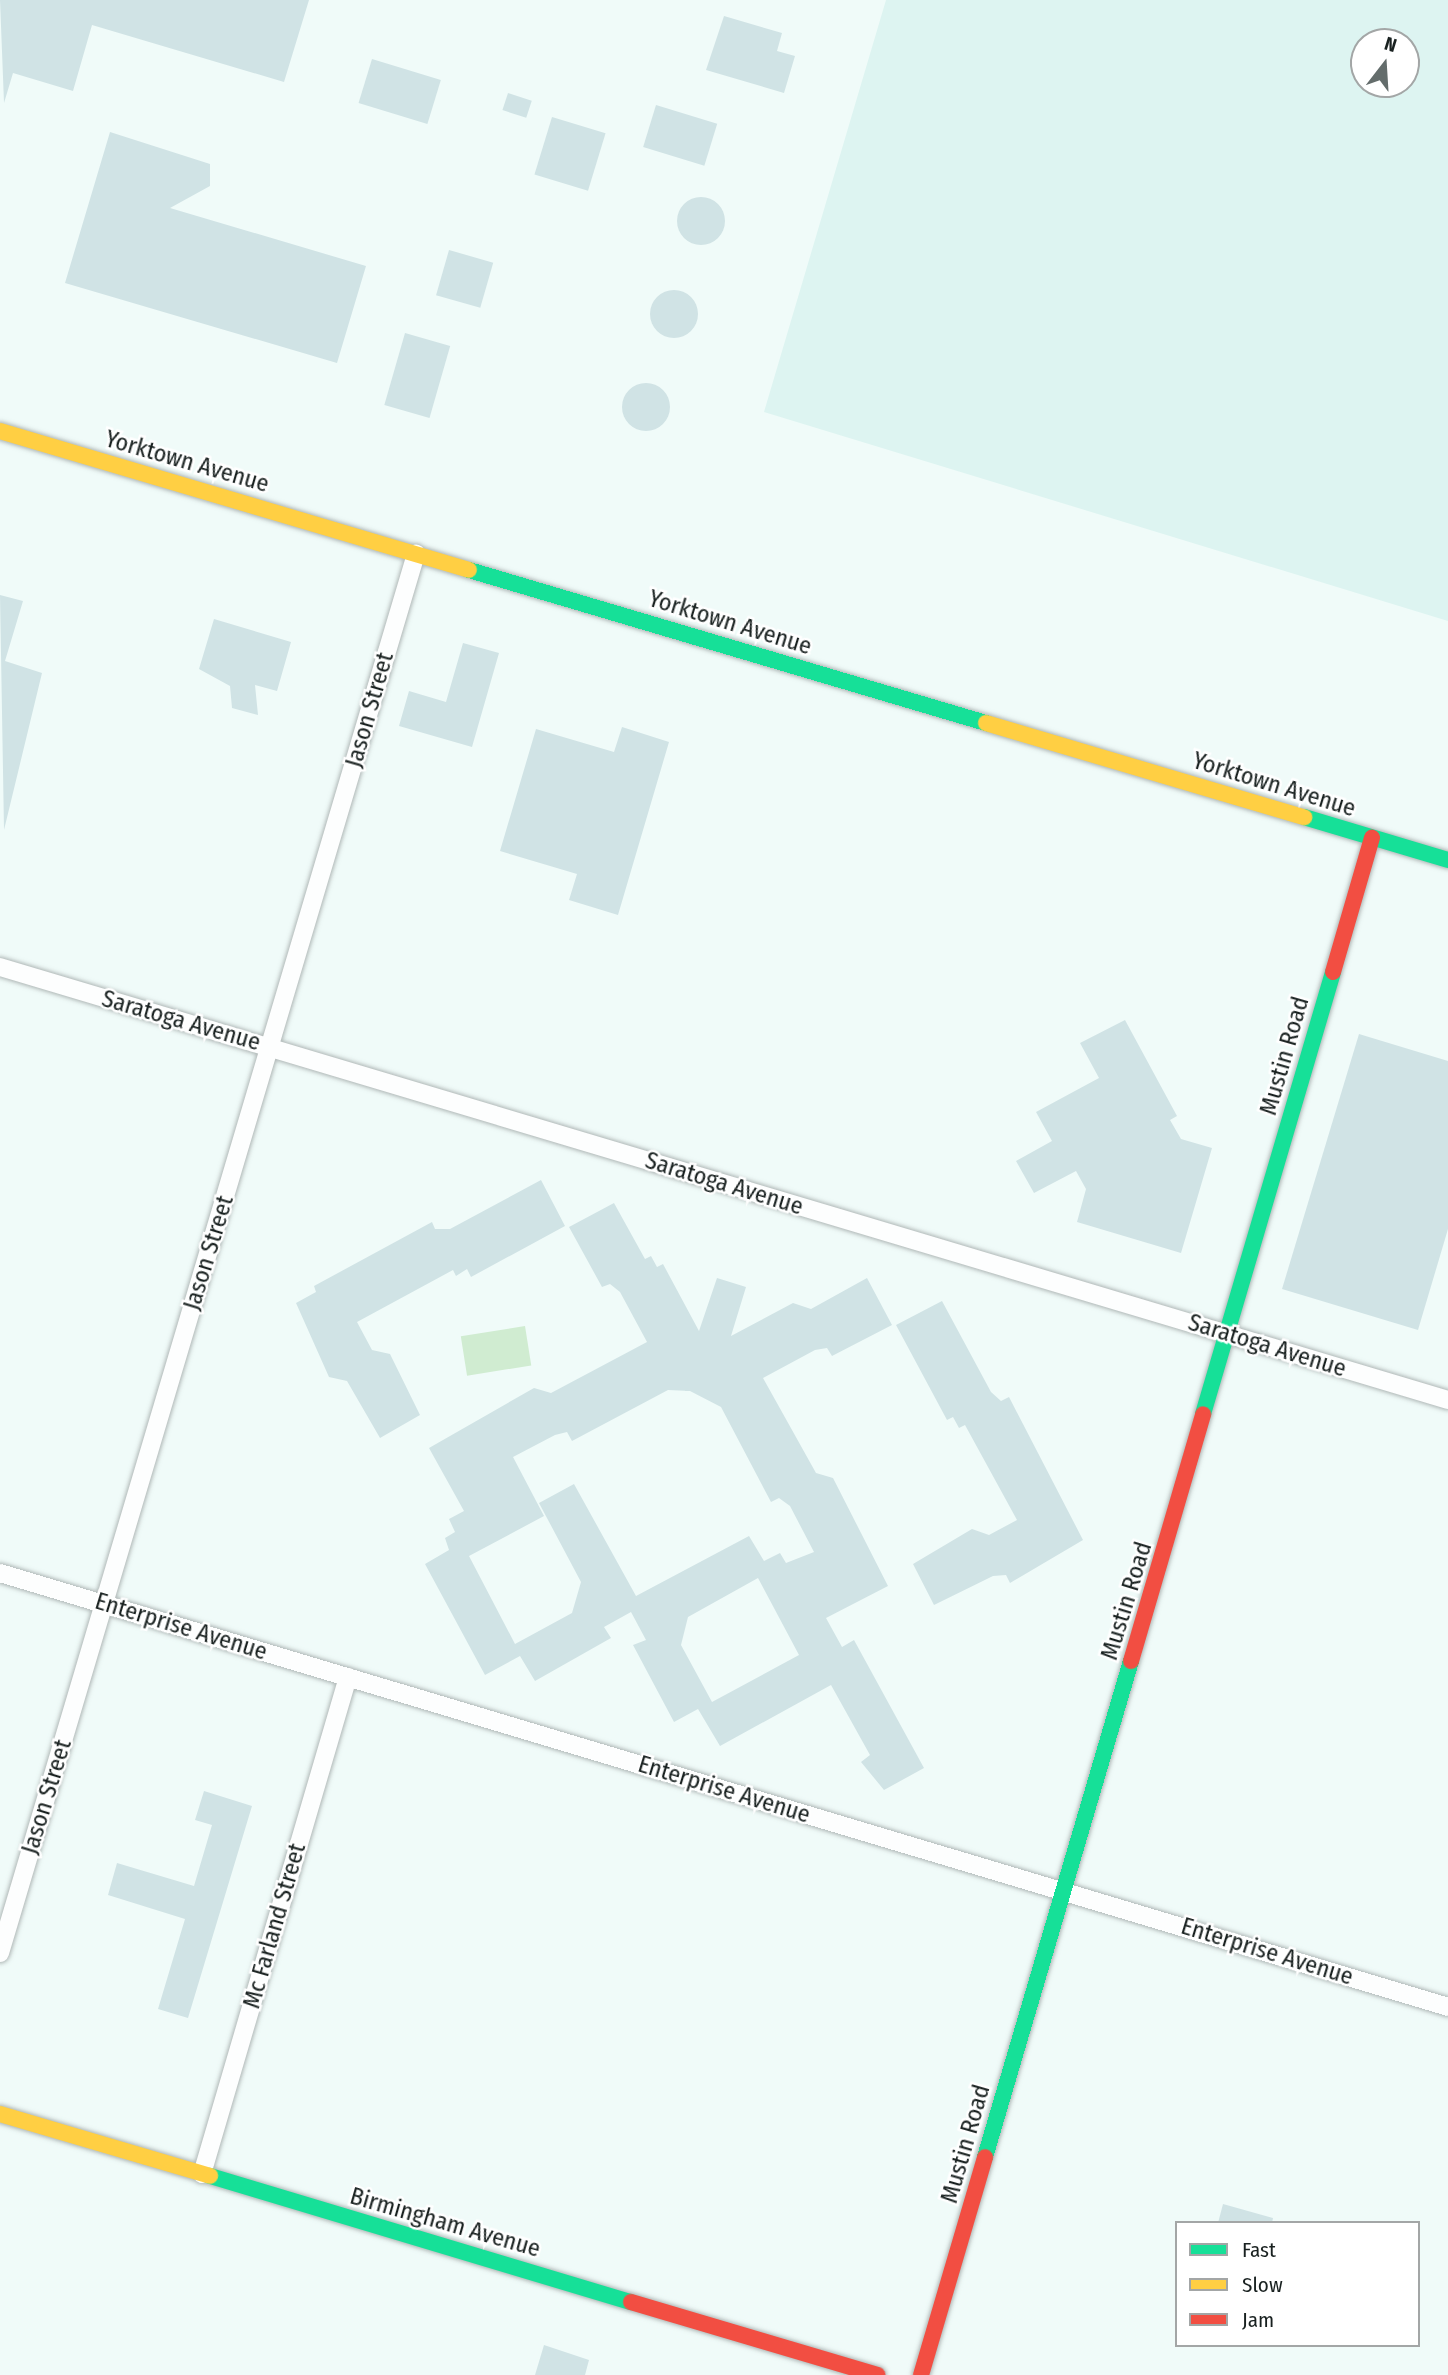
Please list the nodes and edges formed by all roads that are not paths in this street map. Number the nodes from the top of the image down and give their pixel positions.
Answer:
1 (0, 430) edge
2 (416, 554) junction
3 (1372, 838) junction
4 (1448, 860) edge
5 (0, 967) edge
6 (270, 1047) junction
7 (1229, 1334) junction
8 (1448, 1400) edge
9 (0, 1573) edge
10 (104, 1604) junction
11 (348, 1677) junction
12 (1065, 1892) junction
13 (0, 1953) edge
14 (1448, 2007) edge
15 (0, 2114) edge
16 (202, 2174) junction
17 (877, 2375) edge
18 (921, 2375) edge

1 - 2 main road, Yorktown Avenue
2 - 3 main road, Yorktown Avenue
2 - 6 street, Jason Street
3 - 4 main road, Yorktown Avenue
3 - 7 main road, Mustin Road
5 - 6 street, Saratoga Avenue
6 - 7 street, Saratoga Avenue
6 - 10 street, Jason Street
7 - 8 street, Saratoga Avenue
7 - 12 main road, Mustin Road
9 - 10 street, Enterprise Avenue
10 - 11 street, Enterprise Avenue
10 - 13 street, Jason Street
11 - 12 street, Enterprise Avenue
11 - 16 street, Mc Farland Street
12 - 14 street, Enterprise Avenue
12 - 18 main road, Mustin Road
15 - 16 main road, Birmingham Avenue
16 - 17 main road, Birmingham Avenue

